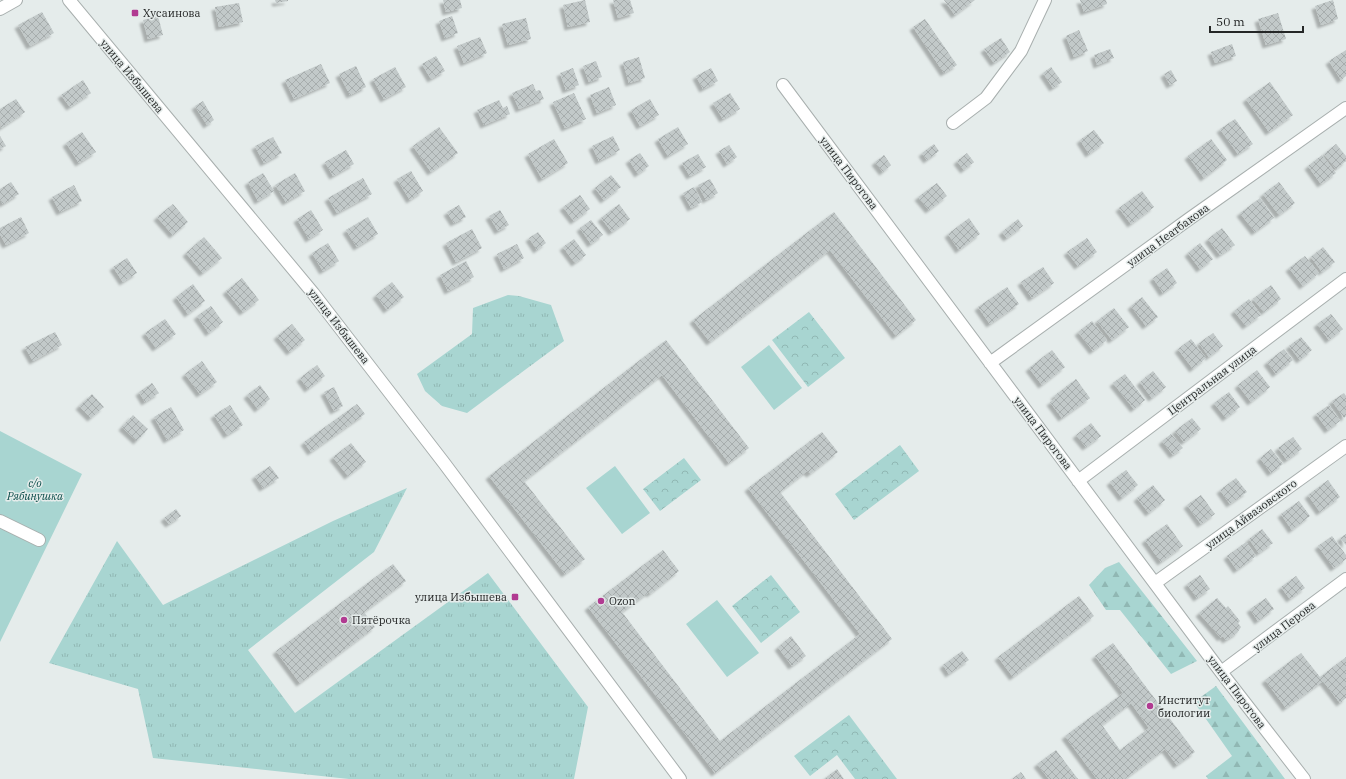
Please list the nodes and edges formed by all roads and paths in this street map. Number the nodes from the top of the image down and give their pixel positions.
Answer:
1 (16, 0) edge
2 (1044, 0) edge
3 (74, 1) edge
4 (0, 9) edge
5 (784, 85) dead end
6 (1346, 108) edge
7 (953, 123) dead end
8 (1346, 279) edge
9 (990, 363) junction
10 (1346, 446) edge
11 (1078, 481) junction
12 (0, 521) edge
13 (39, 540) dead end
14 (1346, 579) edge
15 (1156, 583) junction
16 (1221, 672) junction
17 (680, 779) edge
18 (1304, 779) edge

1 - 4 street
2 - 7 street
3 - 17 street, улица Избышева
5 - 9 street, улица Пирогова
6 - 9 street, улица Неатбакова
8 - 11 street, Центральная улица
9 - 11 street, улица Пирогова
10 - 15 street, улица Айвазовского
11 - 15 street, улица Пирогова
12 - 13 street
14 - 16 street, улица Перова
15 - 16 street, улица Пирогова
16 - 18 street, улица Пирогова

